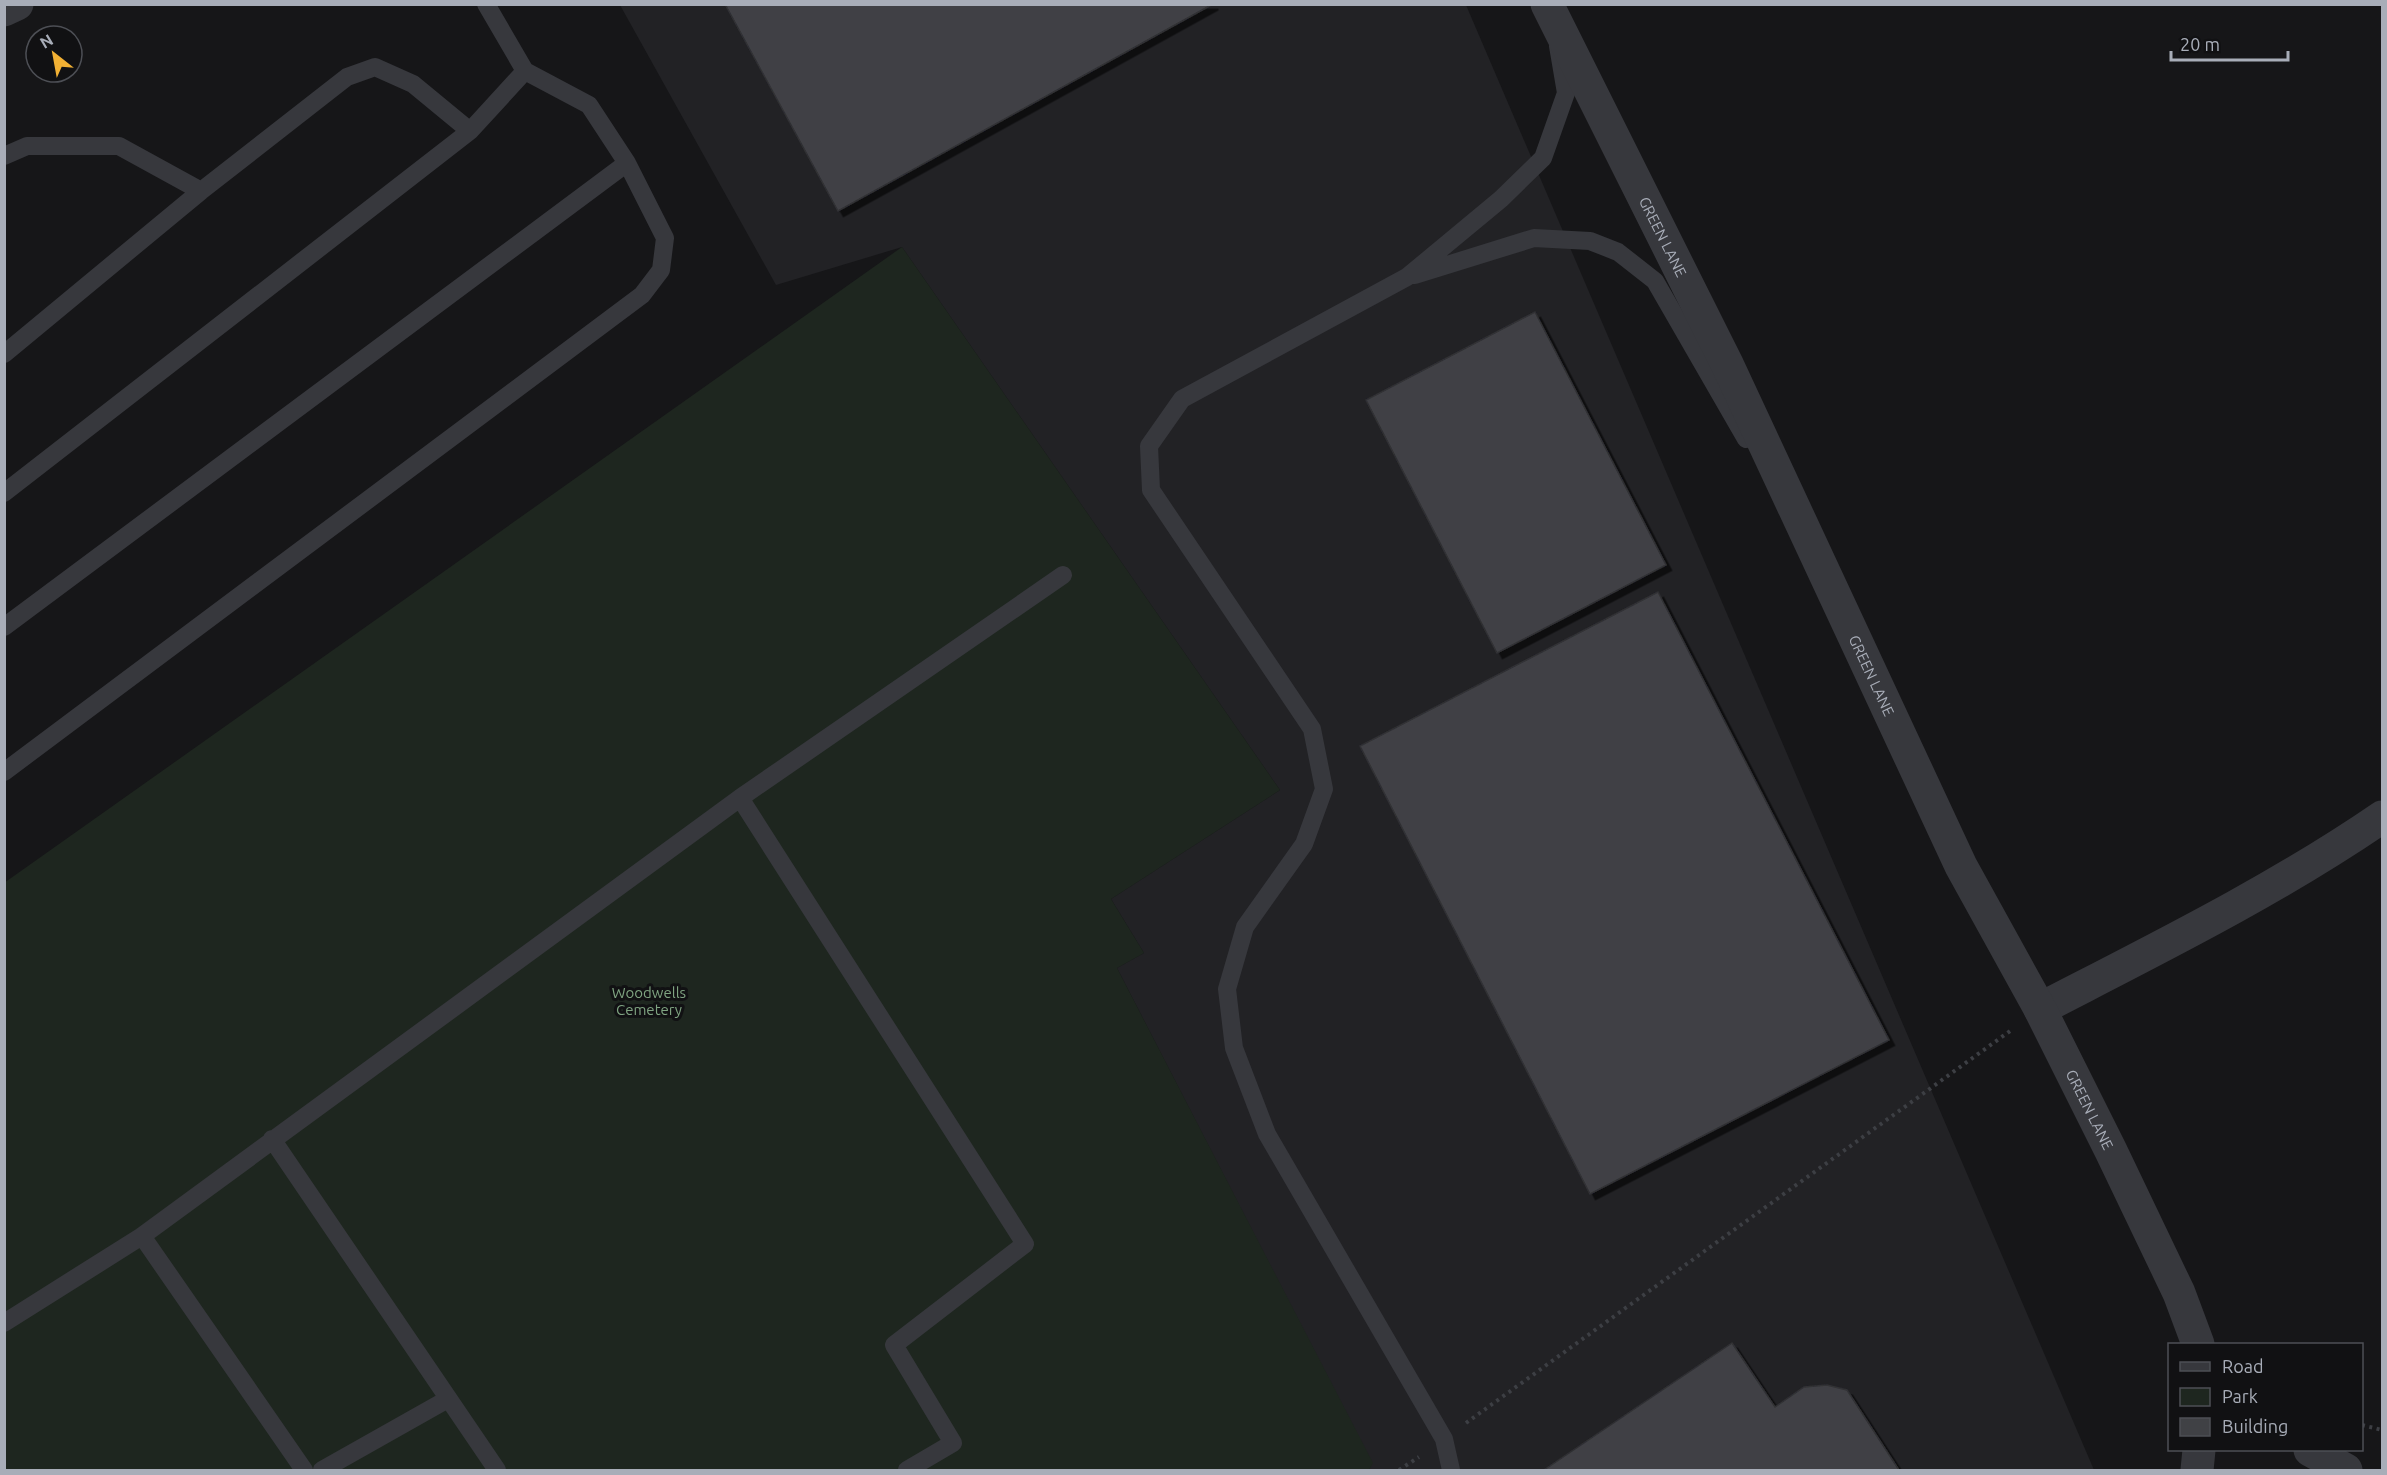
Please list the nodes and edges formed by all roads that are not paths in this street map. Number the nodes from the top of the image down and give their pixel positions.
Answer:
1 (16, 4) edge
2 (486, 4) edge
3 (4, 10) edge
4 (1550, 11) edge
5 (525, 71) junction
6 (470, 132) junction
7 (4, 156) edge
8 (627, 163) junction
9 (201, 191) junction
10 (1407, 277) junction
11 (4, 354) edge
12 (4, 493) edge
13 (1063, 576) dead end
14 (1832, 589) junction
15 (4, 627) edge
16 (4, 772) edge
17 (740, 798) junction
18 (2382, 818) edge
19 (2040, 1009) junction
20 (272, 1139) junction
21 (142, 1236) junction
22 (4, 1323) edge
23 (2198, 1343) edge
24 (448, 1399) junction
25 (2199, 1451) edge
26 (2313, 1451) edge
27 (304, 1470) edge
28 (322, 1470) edge
29 (497, 1470) edge
30 (908, 1470) edge
31 (1451, 1470) edge
32 (2197, 1470) edge
33 (2346, 1470) edge

1 - 3 street
2 - 5 lane
4 - 10 lane
4 - 14 street, GREEN LANE
5 - 6 lane
5 - 8 lane
6 - 9 lane
6 - 12 lane
7 - 9 lane
8 - 15 lane
8 - 16 lane
9 - 11 lane
10 - 14 lane
10 - 31 lane
13 - 17 lane
14 - 19 street, GREEN LANE
17 - 20 lane
17 - 30 lane
18 - 19 street
19 - 23 street, GREEN LANE
20 - 21 lane
20 - 24 lane
21 - 22 lane
21 - 27 lane
24 - 28 lane
24 - 29 lane
25 - 32 street
26 - 33 street

